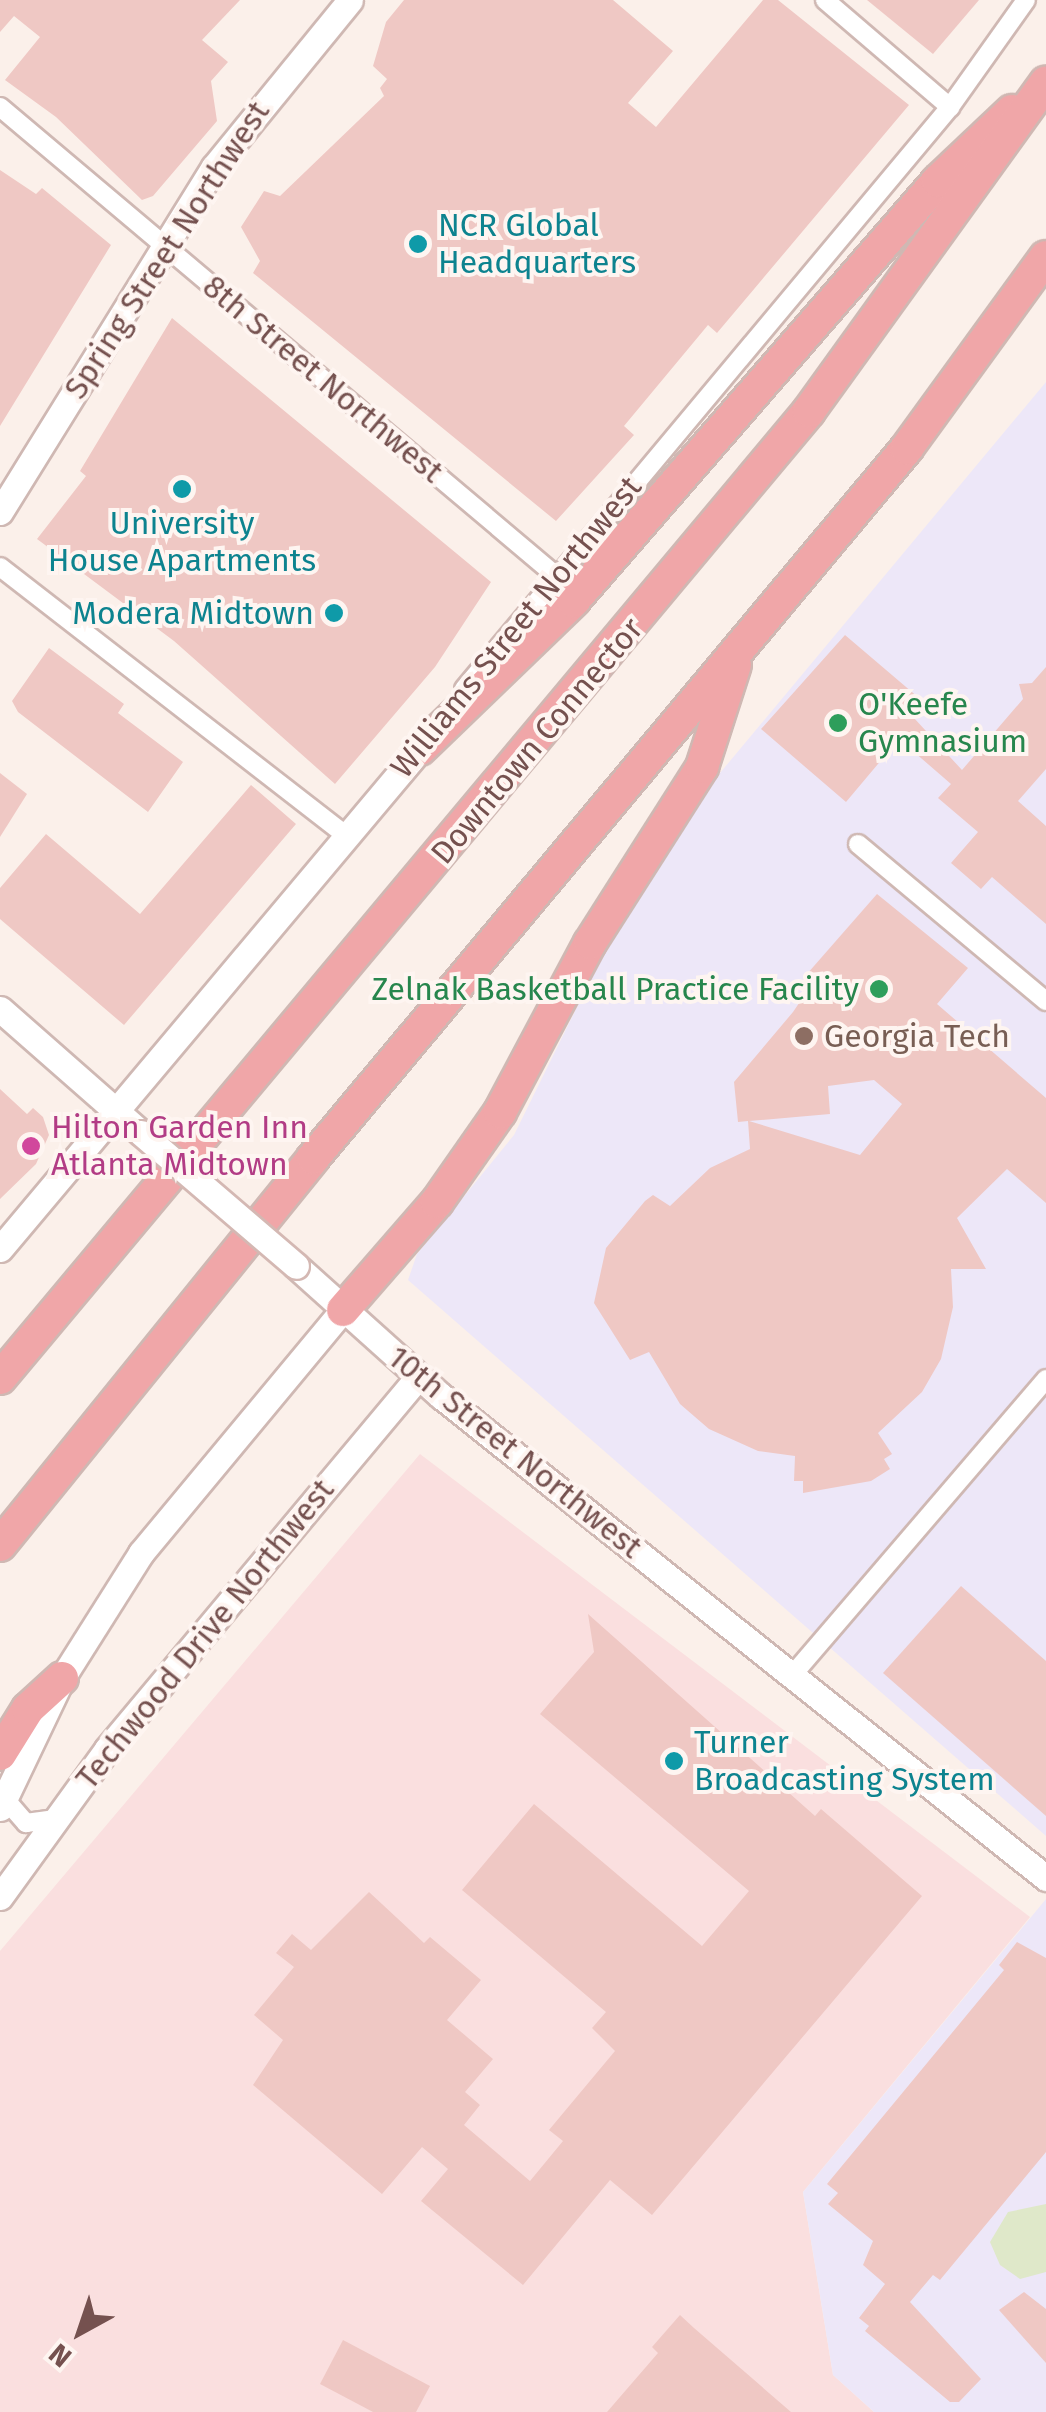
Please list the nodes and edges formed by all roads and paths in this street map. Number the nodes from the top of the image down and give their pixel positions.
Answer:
1 (350, 0) edge
2 (825, 0) edge
3 (1026, 0) edge
4 (1046, 82) edge
5 (0, 106) edge
6 (950, 107) junction
7 (163, 246) junction
8 (1046, 257) edge
9 (0, 512) edge
10 (0, 567) edge
11 (554, 574) junction
12 (740, 648) junction
13 (420, 748) junction
14 (347, 836) junction
15 (858, 844) dead end
16 (1046, 1001) edge
17 (0, 1009) edge
18 (116, 1111) junction
19 (0, 1249) edge
20 (343, 1310) junction
21 (418, 1377) junction
22 (0, 1378) edge
23 (1046, 1379) edge
24 (0, 1546) edge
25 (795, 1672) junction
26 (62, 1678) junction
27 (0, 1754) edge
28 (3, 1804) edge
29 (56, 1819) junction
30 (1046, 1878) edge
31 (0, 1897) edge

1 - 7 main road, Spring Street Northwest
2 - 6 street
3 - 6 street, Williams Street Northwest
4 - 13 highway
4 - 22 highway, Downtown Connector
5 - 7 street, 8th Street Northwest
6 - 11 street, Williams Street Northwest
7 - 9 main road, Spring Street Northwest
7 - 11 street, 8th Street Northwest
8 - 12 highway
10 - 14 street
11 - 13 street, Williams Street Northwest
12 - 20 highway
12 - 24 highway
13 - 14 main road, Williams Street Northwest
14 - 18 main road, Williams Street Northwest
15 - 16 street
17 - 18 main road, 10th Street Northwest
18 - 19 main road, Williams Street Northwest
18 - 20 main road, 10th Street Northwest, bridge
20 - 21 main road, 10th Street Northwest
20 - 26 main road, Techwood Drive Northwest
21 - 25 main road, 10th Street Northwest
21 - 29 main road, Techwood Drive Northwest
23 - 25 street
25 - 30 main road, 10th Street Northwest
26 - 27 highway
26 - 28 main road, Techwood Drive Northwest
28 - 29 street
29 - 31 main road, Techwood Drive Northwest

